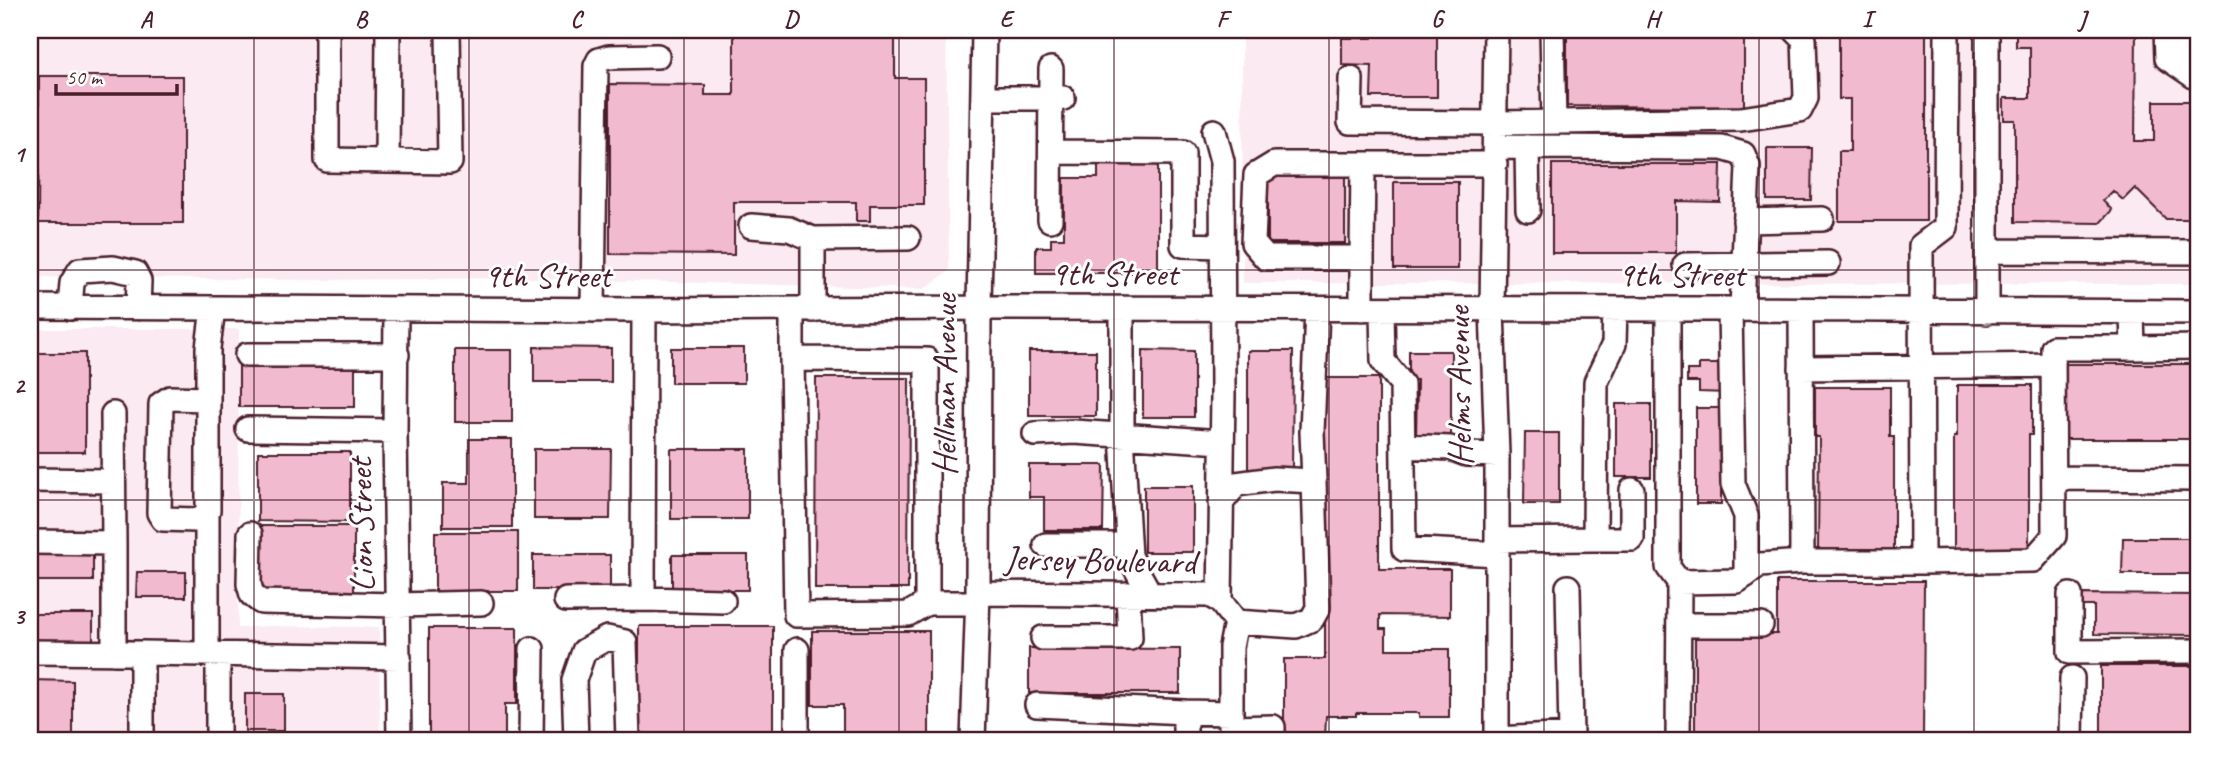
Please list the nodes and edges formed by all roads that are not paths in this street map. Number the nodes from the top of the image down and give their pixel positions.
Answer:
1 (327, 30) edge
2 (388, 30) edge
3 (449, 30) edge
4 (984, 30) edge
5 (1496, 30) edge
6 (1552, 30) edge
7 (1794, 30) edge
8 (1948, 30) edge
9 (1987, 30) edge
10 (2166, 30) edge
11 (2188, 30) edge
12 (657, 56) dead end
13 (1051, 69) dead end
14 (2193, 76) edge
15 (1351, 79) dead end
16 (1057, 97) junction
17 (984, 98) junction
18 (1554, 122) junction
19 (1496, 123) junction
20 (1214, 131) dead end
21 (1527, 147) junction
22 (1051, 152) junction
23 (1496, 155) junction
24 (387, 161) junction
25 (1363, 164) junction
26 (1528, 210) dead end
27 (1822, 219) dead end
28 (1050, 220) dead end
29 (1745, 221) junction
30 (751, 226) dead end
31 (908, 238) dead end
32 (813, 239) junction
33 (1222, 246) junction
34 (1987, 251) junction
35 (2198, 252) edge
36 (1362, 258) junction
37 (1828, 263) dead end
38 (1743, 264) junction
39 (1685, 265) dead end
40 (30, 307) edge
41 (70, 307) junction
42 (138, 307) junction
43 (213, 308) junction
44 (979, 308) junction
45 (1122, 308) junction
46 (396, 309) junction
47 (1221, 309) junction
48 (1317, 309) junction
49 (1372, 309) junction
50 (1492, 309) junction
51 (1615, 309) junction
52 (1668, 309) junction
53 (1736, 309) junction
54 (593, 310) junction
55 (644, 310) junction
56 (803, 310) junction
57 (1801, 310) junction
58 (1920, 312) junction
59 (1987, 312) junction
60 (2132, 312) junction
61 (2198, 313) edge
62 (2198, 347) edge
63 (2133, 348) junction
64 (247, 355) dead end
65 (397, 355) junction
66 (792, 359) junction
67 (2053, 365) junction
68 (1920, 366) junction
69 (1801, 368) junction
70 (208, 398) junction
71 (113, 414) dead end
72 (248, 429) dead end
73 (395, 430) junction
74 (1035, 434) dead end
75 (1122, 435) junction
76 (1222, 442) junction
77 (1403, 446) junction
78 (1497, 455) junction
79 (2054, 478) junction
80 (2198, 479) edge
81 (30, 480) edge
82 (113, 481) junction
83 (1314, 481) junction
84 (1632, 490) dead end
85 (1221, 503) junction
86 (207, 515) junction
87 (250, 534) dead end
88 (1595, 539) junction
89 (30, 542) edge
90 (114, 543) junction
91 (1046, 545) dead end
92 (1128, 545) junction
93 (1497, 547) junction
94 (1802, 562) junction
95 (1922, 562) junction
96 (1745, 575) junction
97 (1679, 582) junction
98 (1568, 587) dead end
99 (1139, 594) junction
100 (2070, 595) dead end
101 (978, 598) junction
102 (643, 599) junction
103 (566, 600) dead end
104 (723, 601) dead end
105 (1220, 601) junction
106 (481, 603) dead end
107 (927, 603) junction
108 (397, 605) junction
109 (1236, 622) junction
110 (1680, 625) junction
111 (1761, 625) dead end
112 (1043, 638) dead end
113 (532, 649) dead end
114 (797, 650) dead end
115 (2198, 651) edge
116 (30, 652) edge
117 (114, 653) junction
118 (142, 653) junction
119 (213, 654) junction
120 (400, 657) junction
121 (2072, 678) dead end
122 (1037, 705) dead end
123 (1185, 712) junction
124 (1231, 727) edge
125 (1497, 739) edge
126 (142, 740) edge
127 (218, 740) edge
128 (400, 740) edge
129 (531, 740) edge
130 (576, 740) edge
131 (628, 740) edge
132 (797, 740) edge
133 (973, 740) edge
134 (1185, 740) edge
135 (1273, 740) edge
136 (1678, 740) edge
137 (2071, 740) edge

1 - 24 street
2 - 24 street
3 - 24 street
4 - 17 street, Hellman Avenue
5 - 19 street, Helms Avenue
6 - 18 street
7 - 18 street
8 - 58 street
9 - 34 street
10 - 14 street
11 - 14 street
12 - 54 street
13 - 16 street
15 - 19 street
16 - 17 street
16 - 22 street
17 - 44 street, Hellman Avenue
18 - 19 street
19 - 23 street, Helms Avenue
20 - 33 street
21 - 23 street
21 - 26 street
21 - 29 street
22 - 28 street
22 - 33 street
23 - 25 street
23 - 50 street, Helms Avenue
25 - 36 street
25 - 36 street
27 - 29 street
29 - 38 street
30 - 32 street
31 - 32 street
32 - 56 street
33 - 47 street
34 - 35 street
34 - 59 street
36 - 49 street
37 - 38 street
38 - 39 street
38 - 53 street
40 - 41 street, 9th Street
41 - 42 street, 9th Street
41 - 42 street
42 - 43 street, 9th Street
43 - 46 street, 9th Street
43 - 70 street
44 - 45 street, 9th Street
44 - 56 street, 9th Street
44 - 101 street, Hellman Avenue
45 - 47 street, 9th Street
45 - 75 street
46 - 54 street, 9th Street
46 - 65 street, Lion Street
47 - 48 street, 9th Street
47 - 76 street
48 - 49 street, 9th Street
48 - 83 street
49 - 50 street, 9th Street
49 - 77 street
50 - 51 street, 9th Street
50 - 78 street, Helms Avenue
51 - 52 street, 9th Street
51 - 88 street
52 - 53 street, 9th Street
52 - 97 street
53 - 57 street, 9th Street
53 - 96 street
54 - 55 street, 9th Street
55 - 56 street, 9th Street
55 - 102 street
56 - 66 street
57 - 58 street, 9th Street
57 - 69 street
58 - 59 street, 9th Street
58 - 68 street
59 - 60 street, 9th Street
60 - 61 street, 9th Street
60 - 63 street
62 - 63 street
63 - 67 street
64 - 65 street
65 - 73 street, Lion Street
66 - 107 street
66 - 107 street, Jersey Boulevard
67 - 68 street
67 - 79 street
68 - 69 street
68 - 95 street
69 - 94 street
70 - 86 street
70 - 86 street
71 - 82 street
72 - 73 street
73 - 108 street, Lion Street
74 - 75 street
75 - 76 street
75 - 92 street
76 - 85 street
77 - 78 street
77 - 93 street
78 - 93 street, Helms Avenue
79 - 80 street
79 - 95 street
81 - 82 street
82 - 90 street
83 - 85 street
83 - 109 street
84 - 88 street
85 - 105 street
86 - 119 street
87 - 108 street
88 - 93 street
89 - 90 street
90 - 117 street
91 - 92 street
92 - 99 street
93 - 125 street, Helms Avenue
94 - 95 street
94 - 96 street
96 - 97 street
97 - 110 street
98 - 125 street
99 - 101 street, Jersey Boulevard
99 - 105 street, Jersey Boulevard
99 - 112 street
100 - 115 street
101 - 107 street, Jersey Boulevard
101 - 133 street, Hellman Avenue
102 - 103 street
102 - 104 street
105 - 109 street
106 - 108 street
108 - 120 street, Lion Street
109 - 124 street
110 - 111 street
110 - 136 street
113 - 129 street
114 - 132 street
116 - 117 street
117 - 118 street
118 - 119 street
118 - 126 street
119 - 120 street
119 - 127 street
120 - 128 street, Lion Street
121 - 137 street
122 - 123 street
123 - 124 street
123 - 134 street
124 - 135 street
130 - 131 street

